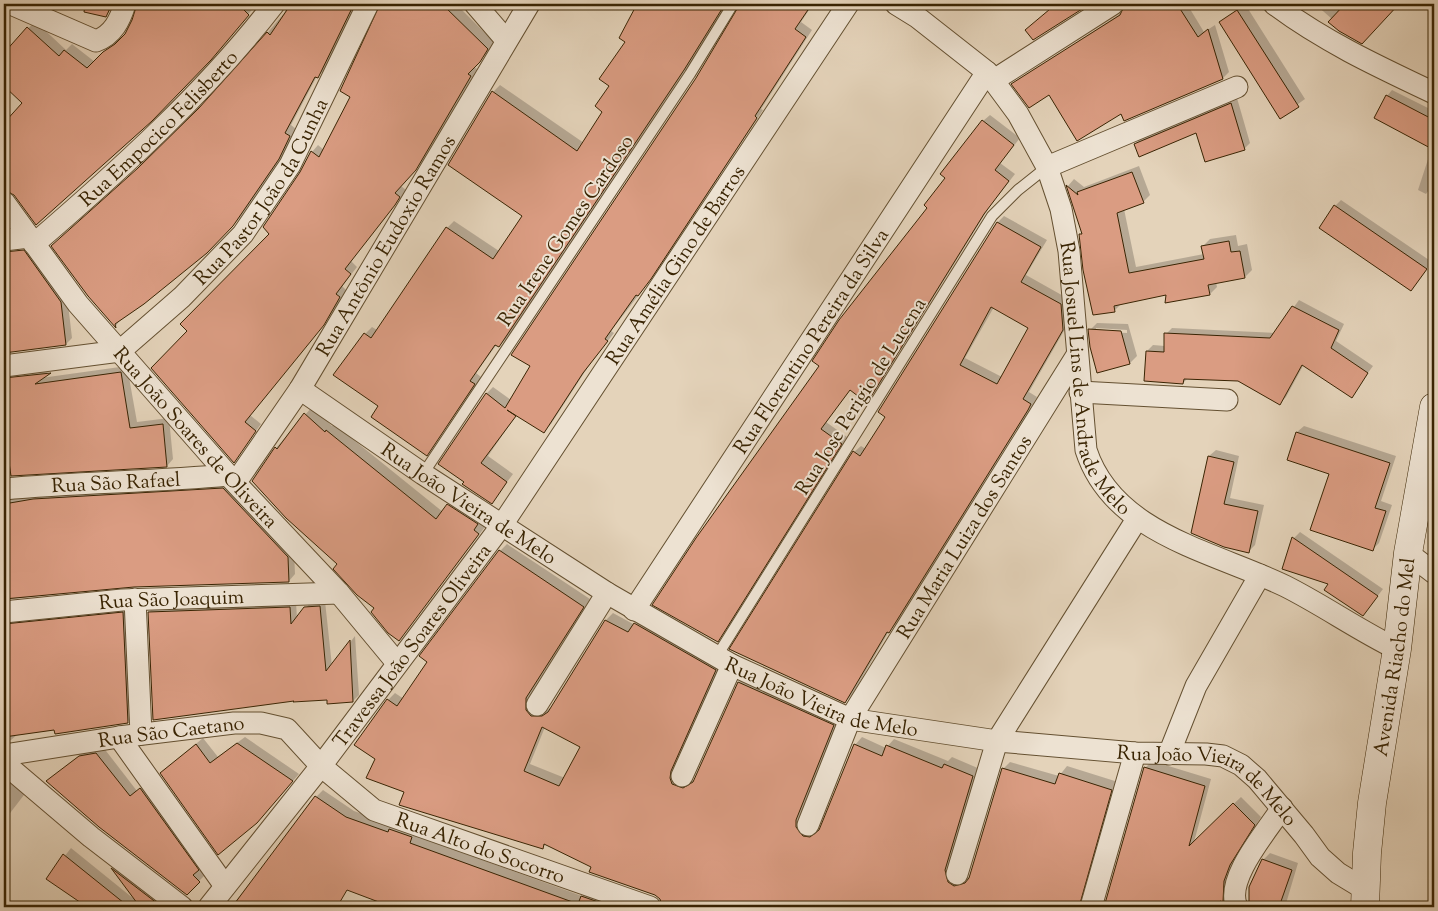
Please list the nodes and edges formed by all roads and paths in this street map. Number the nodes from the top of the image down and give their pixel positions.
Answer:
1 (12, 4) edge
2 (125, 4) edge
3 (274, 4) edge
4 (368, 4) edge
5 (474, 4) edge
6 (529, 4) edge
7 (733, 4) edge
8 (848, 4) edge
9 (896, 4) edge
10 (1113, 4) edge
11 (1274, 4) edge
12 (506, 40) junction
13 (991, 76) junction
14 (1237, 87) dead end
15 (1434, 93) edge
16 (1048, 167) junction
17 (4, 202) edge
18 (4, 240) edge
19 (32, 240) junction
20 (120, 351) junction
21 (1077, 355) junction
22 (4, 366) edge
23 (300, 389) junction
24 (1080, 392) junction
25 (1227, 400) dead end
26 (1434, 407) edge
27 (1430, 447) edge
28 (423, 474) junction
29 (232, 478) junction
30 (4, 489) edge
31 (1137, 519) junction
32 (502, 525) junction
33 (1408, 553) junction
34 (1434, 574) edge
35 (1260, 575) junction
36 (340, 593) junction
37 (607, 593) junction
38 (135, 599) junction
39 (634, 610) junction
40 (4, 612) edge
41 (1397, 648) junction
42 (724, 661) junction
43 (397, 663) junction
44 (537, 705) dead end
45 (850, 718) junction
46 (141, 734) junction
47 (119, 737) junction
48 (997, 741) junction
49 (1135, 753) junction
50 (4, 754) edge
51 (1169, 754) junction
52 (4, 763) edge
53 (321, 766) junction
54 (682, 776) dead end
55 (1282, 808) junction
56 (808, 825) dead end
57 (957, 874) dead end
58 (226, 886) junction
59 (1366, 899) edge
60 (182, 907) edge
61 (209, 907) edge
62 (650, 907) edge
63 (1091, 907) edge
64 (1237, 907) edge

1 - 2 street
3 - 19 street, Rua Empocico Felisberto
4 - 20 street, Rua Pastor João da Cunha
5 - 12 street
6 - 12 street, Rua Antônio Eudoxio Ramos
7 - 28 lane, Rua Irene Gomes Cardoso
8 - 32 street, Rua Amélia Gino de Barros
9 - 13 street, Rua Josuel Lins de Andrade Melo
10 - 13 street
11 - 15 street
12 - 23 street, Rua Antônio Eudoxio Ramos
13 - 16 street, Rua Josuel Lins de Andrade Melo
13 - 39 street, Rua Florentino Pereira da Silva
14 - 16 street
16 - 21 street, Rua Josuel Lins de Andrade Melo
16 - 42 lane, Rua Jose Perigio de Lucena
17 - 19 street, Rua João Soares de Oliveira
18 - 19 street
19 - 20 street, Rua João Soares de Oliveira
20 - 22 street
20 - 29 street, Rua João Soares de Oliveira
21 - 24 street, Rua Josuel Lins de Andrade Melo
21 - 45 street, Rua Maria Luiza dos Santos
23 - 28 street, Rua João Vieira de Melo
23 - 29 street, Rua Antônio Eudoxio Ramos
24 - 25 street
24 - 31 street, Rua Josuel Lins de Andrade Melo
26 - 27 street, Avenida Riacho do Mel
27 - 33 street, Avenida Riacho do Mel
28 - 32 street, Rua João Vieira de Melo
29 - 30 street, Rua São Rafael
29 - 36 street, Rua João Soares de Oliveira
31 - 35 street, Rua Josuel Lins de Andrade Melo
31 - 48 street
32 - 37 street, Rua João Vieira de Melo
32 - 43 street, Travessa João Soares Oliveira
33 - 34 street
33 - 41 street, Avenida Riacho do Mel
35 - 41 street, Rua Josuel Lins de Andrade Melo
35 - 51 street
36 - 38 street, Rua São Joaquim
36 - 43 street, Rua João Soares de Oliveira
37 - 39 street, Rua João Vieira de Melo
37 - 44 street
38 - 40 street, Rua São Joaquim
38 - 46 street
39 - 42 street, Rua João Vieira de Melo
41 - 59 street, Avenida Riacho do Mel
42 - 45 street, Rua João Vieira de Melo
42 - 54 street
43 - 53 street, Travessa João Soares Oliveira
45 - 48 street, Rua João Vieira de Melo
45 - 56 street, Rua Maria Luiza dos Santos
46 - 47 street, Rua São Caetano
46 - 53 street, Rua São Caetano
47 - 50 street, Rua São Caetano
47 - 58 street
48 - 49 street, Rua João Vieira de Melo
48 - 57 street
49 - 51 street, Rua João Vieira de Melo
49 - 63 street
51 - 55 street, Rua João Vieira de Melo
52 - 60 street
53 - 58 street, Travessa João Soares Oliveira
53 - 62 street, Rua Alto do Socorro
55 - 59 street, Rua João Vieira de Melo
55 - 64 street
58 - 61 street, Travessa João Soares Oliveira

